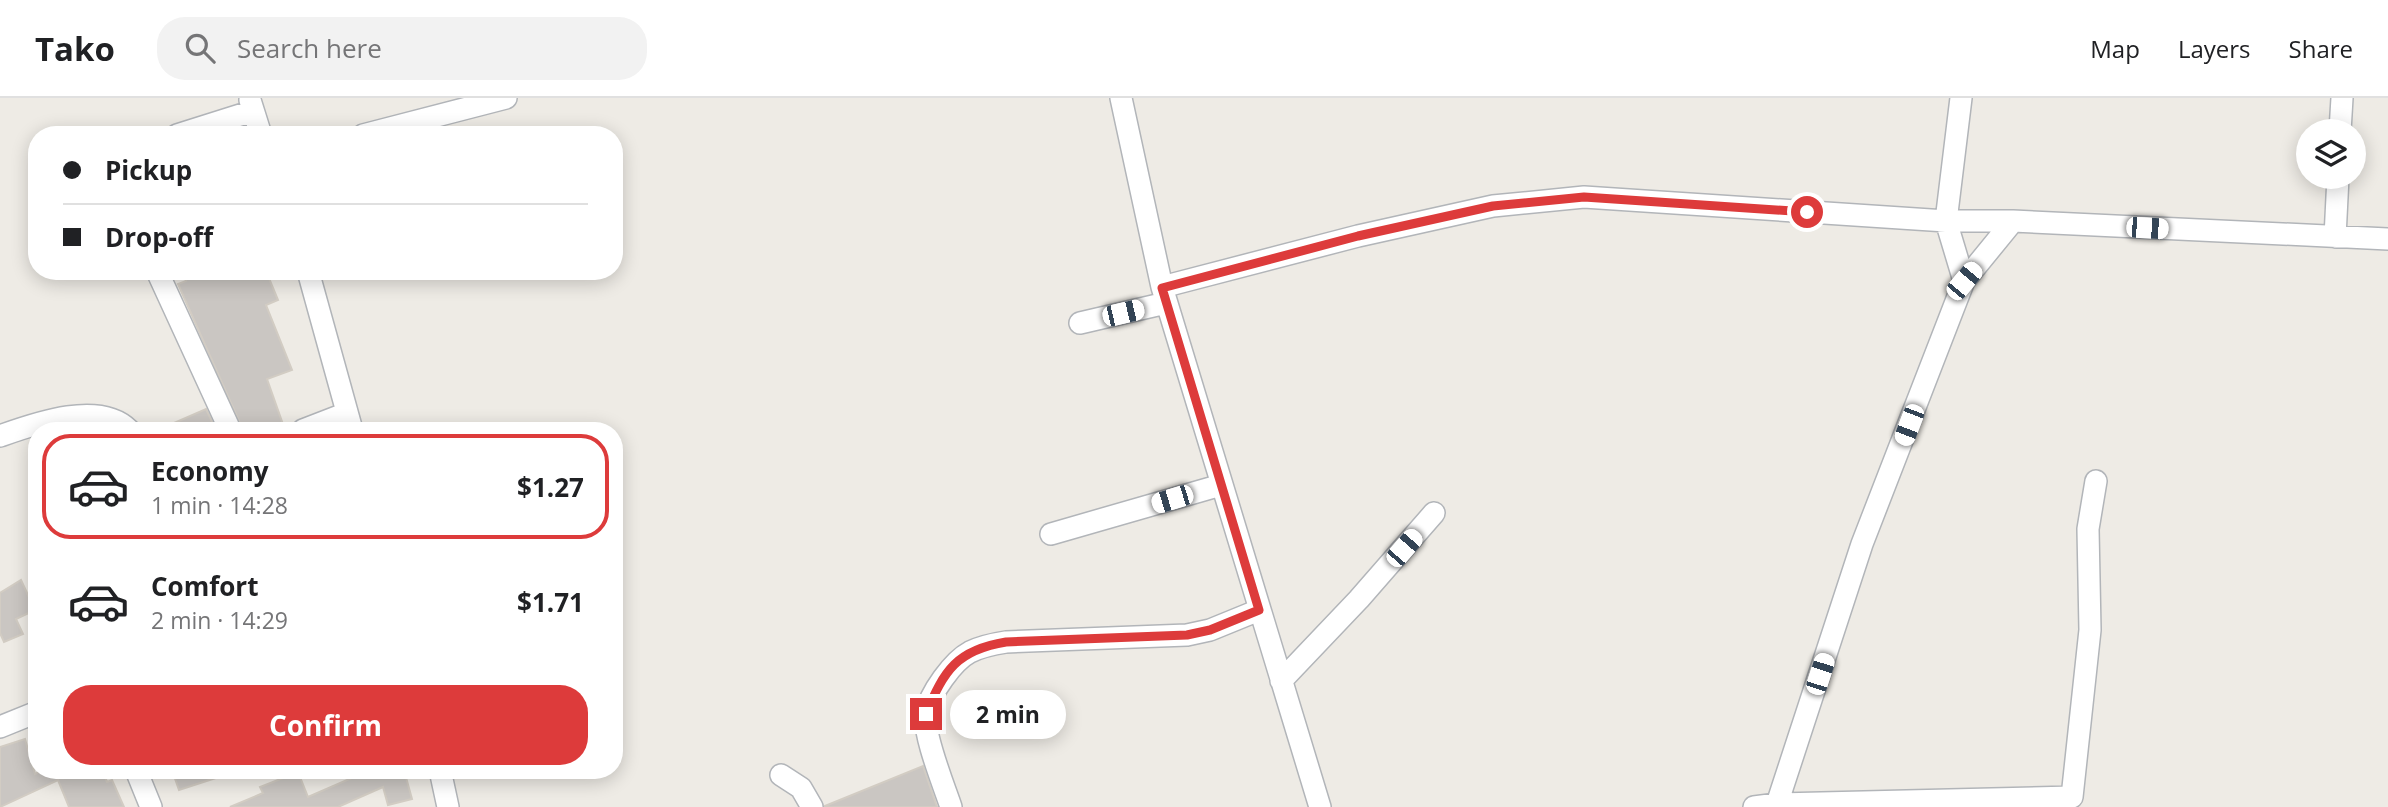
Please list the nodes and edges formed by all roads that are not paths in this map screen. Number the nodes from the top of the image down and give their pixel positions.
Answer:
1 (506, 98) edge
2 (1121, 98) edge
3 (1961, 98) edge
4 (2342, 98) edge
5 (251, 105) edge
6 (2341, 119) edge
7 (199, 126) edge
8 (258, 126) edge
9 (398, 126) edge
10 (2337, 189) edge
11 (1946, 221) junction
12 (2013, 221) junction
13 (2335, 237) junction
14 (2388, 239) edge
15 (161, 280) edge
16 (311, 280) edge
17 (1964, 281) junction
18 (1164, 295) junction
19 (1080, 323) dead end
20 (43, 422) edge
21 (117, 422) edge
22 (225, 422) edge
23 (350, 422) edge
24 (28, 427) edge
25 (0, 436) edge
26 (2096, 481) dead end
27 (1221, 485) junction
28 (1433, 513) dead end
29 (1051, 534) dead end
30 (1259, 610) junction
31 (1281, 681) junction
32 (28, 716) edge
33 (0, 727) edge
34 (781, 775) dead end
35 (139, 779) edge
36 (442, 779) edge
37 (1777, 806) edge
38 (150, 807) edge
39 (448, 807) edge
40 (812, 807) edge
41 (951, 807) edge
42 (1320, 807) edge
43 (1754, 807) edge

1 - 9 street
2 - 18 street
3 - 11 street
4 - 6 street
5 - 7 street
5 - 8 street
10 - 13 street
11 - 12 street
11 - 17 street
11 - 18 street
12 - 13 street
12 - 17 street
13 - 14 street
15 - 22 street
16 - 23 street
17 - 37 street
18 - 19 street
18 - 27 street
20 - 21 street
24 - 25 street
26 - 37 street
27 - 29 street
27 - 30 street
28 - 31 street
30 - 31 street
30 - 41 street
31 - 42 street
32 - 33 street
34 - 40 street
35 - 38 street
36 - 39 street
37 - 43 street

